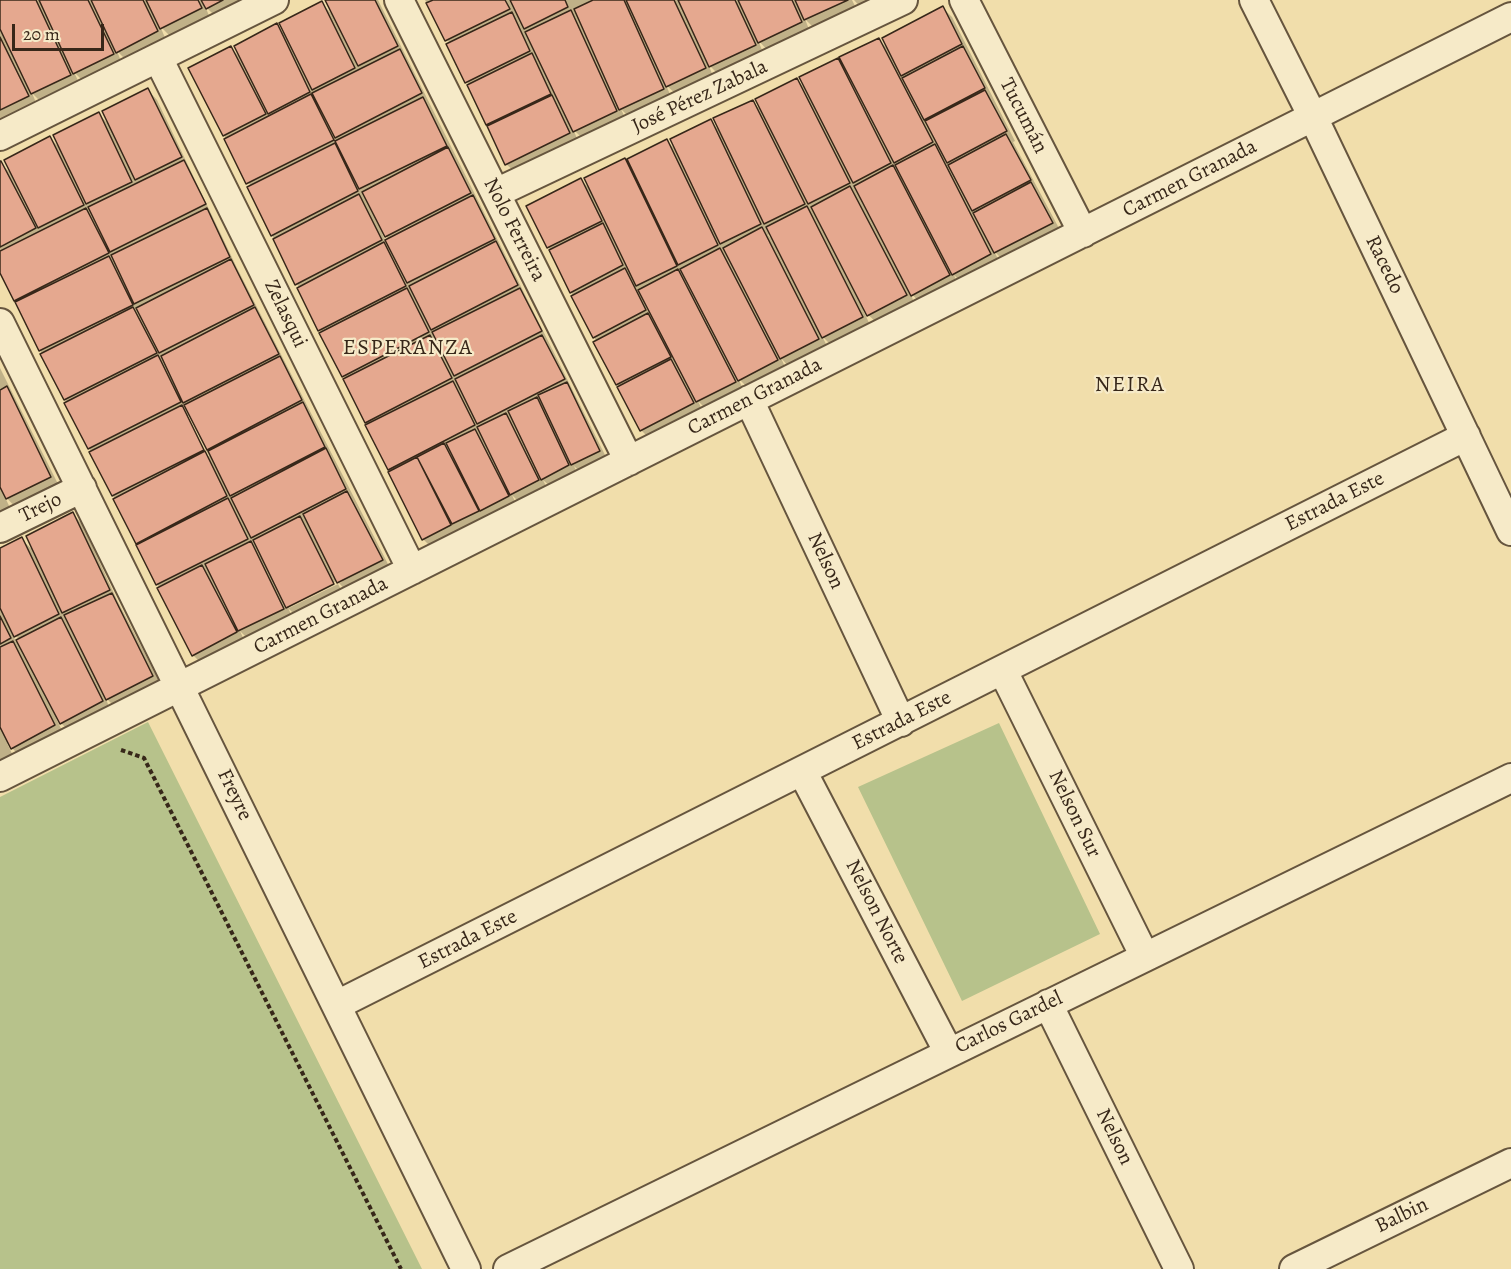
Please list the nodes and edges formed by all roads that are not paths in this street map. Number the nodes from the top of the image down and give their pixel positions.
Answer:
1 (274, 0) edge
2 (399, 0) edge
3 (903, 0) edge
4 (964, 0) edge
5 (1254, 0) edge
6 (1511, 17) edge
7 (158, 58) junction
8 (1313, 117) junction
9 (0, 136) edge
10 (496, 193) junction
11 (1083, 233) junction
12 (0, 323) edge
13 (749, 400) junction
14 (1466, 436) junction
15 (629, 461) junction
16 (82, 488) junction
17 (0, 528) edge
18 (1511, 531) edge
19 (412, 570) junction
20 (1003, 671) junction
21 (181, 686) junction
22 (901, 722) junction
23 (802, 771) junction
24 (0, 777) edge
25 (1511, 778) edge
26 (1145, 957) junction
27 (1048, 1004) junction
28 (337, 1005) junction
29 (949, 1053) junction
30 (1511, 1163) edge
31 (466, 1269) edge
32 (508, 1269) edge
33 (1179, 1269) edge
34 (1294, 1269) edge

1 - 7 street
2 - 10 street, Nolo Ferreira
3 - 10 street, José Pérez Zabala
4 - 11 street, Tucumán
5 - 8 street, Racedo
6 - 8 street, Carmen Granada
7 - 9 street
7 - 19 street, Zelasqui
8 - 11 street, Carmen Granada
8 - 14 street, Racedo
10 - 15 street, Nolo Ferreira
11 - 13 street, Carmen Granada
12 - 16 street, Freyre
13 - 15 street, Carmen Granada
13 - 22 street, Nelson
14 - 18 street, Racedo
14 - 20 street, Estrada Este
15 - 19 street, Carmen Granada
16 - 17 street, Trejo
16 - 21 street, Freyre
19 - 21 street, Carmen Granada
20 - 22 street, Estrada Este
20 - 26 street, Nelson Sur
21 - 24 street, Carmen Granada
21 - 28 street, Freyre
22 - 23 street, Estrada Este
23 - 28 street, Estrada Este
23 - 29 street, Nelson Norte
25 - 26 street, Carlos Gardel
26 - 27 street, Carlos Gardel
27 - 29 street, Carlos Gardel
27 - 33 street, Nelson
28 - 31 street, Freyre
29 - 32 street, Carlos Gardel
30 - 34 street, Balbin

